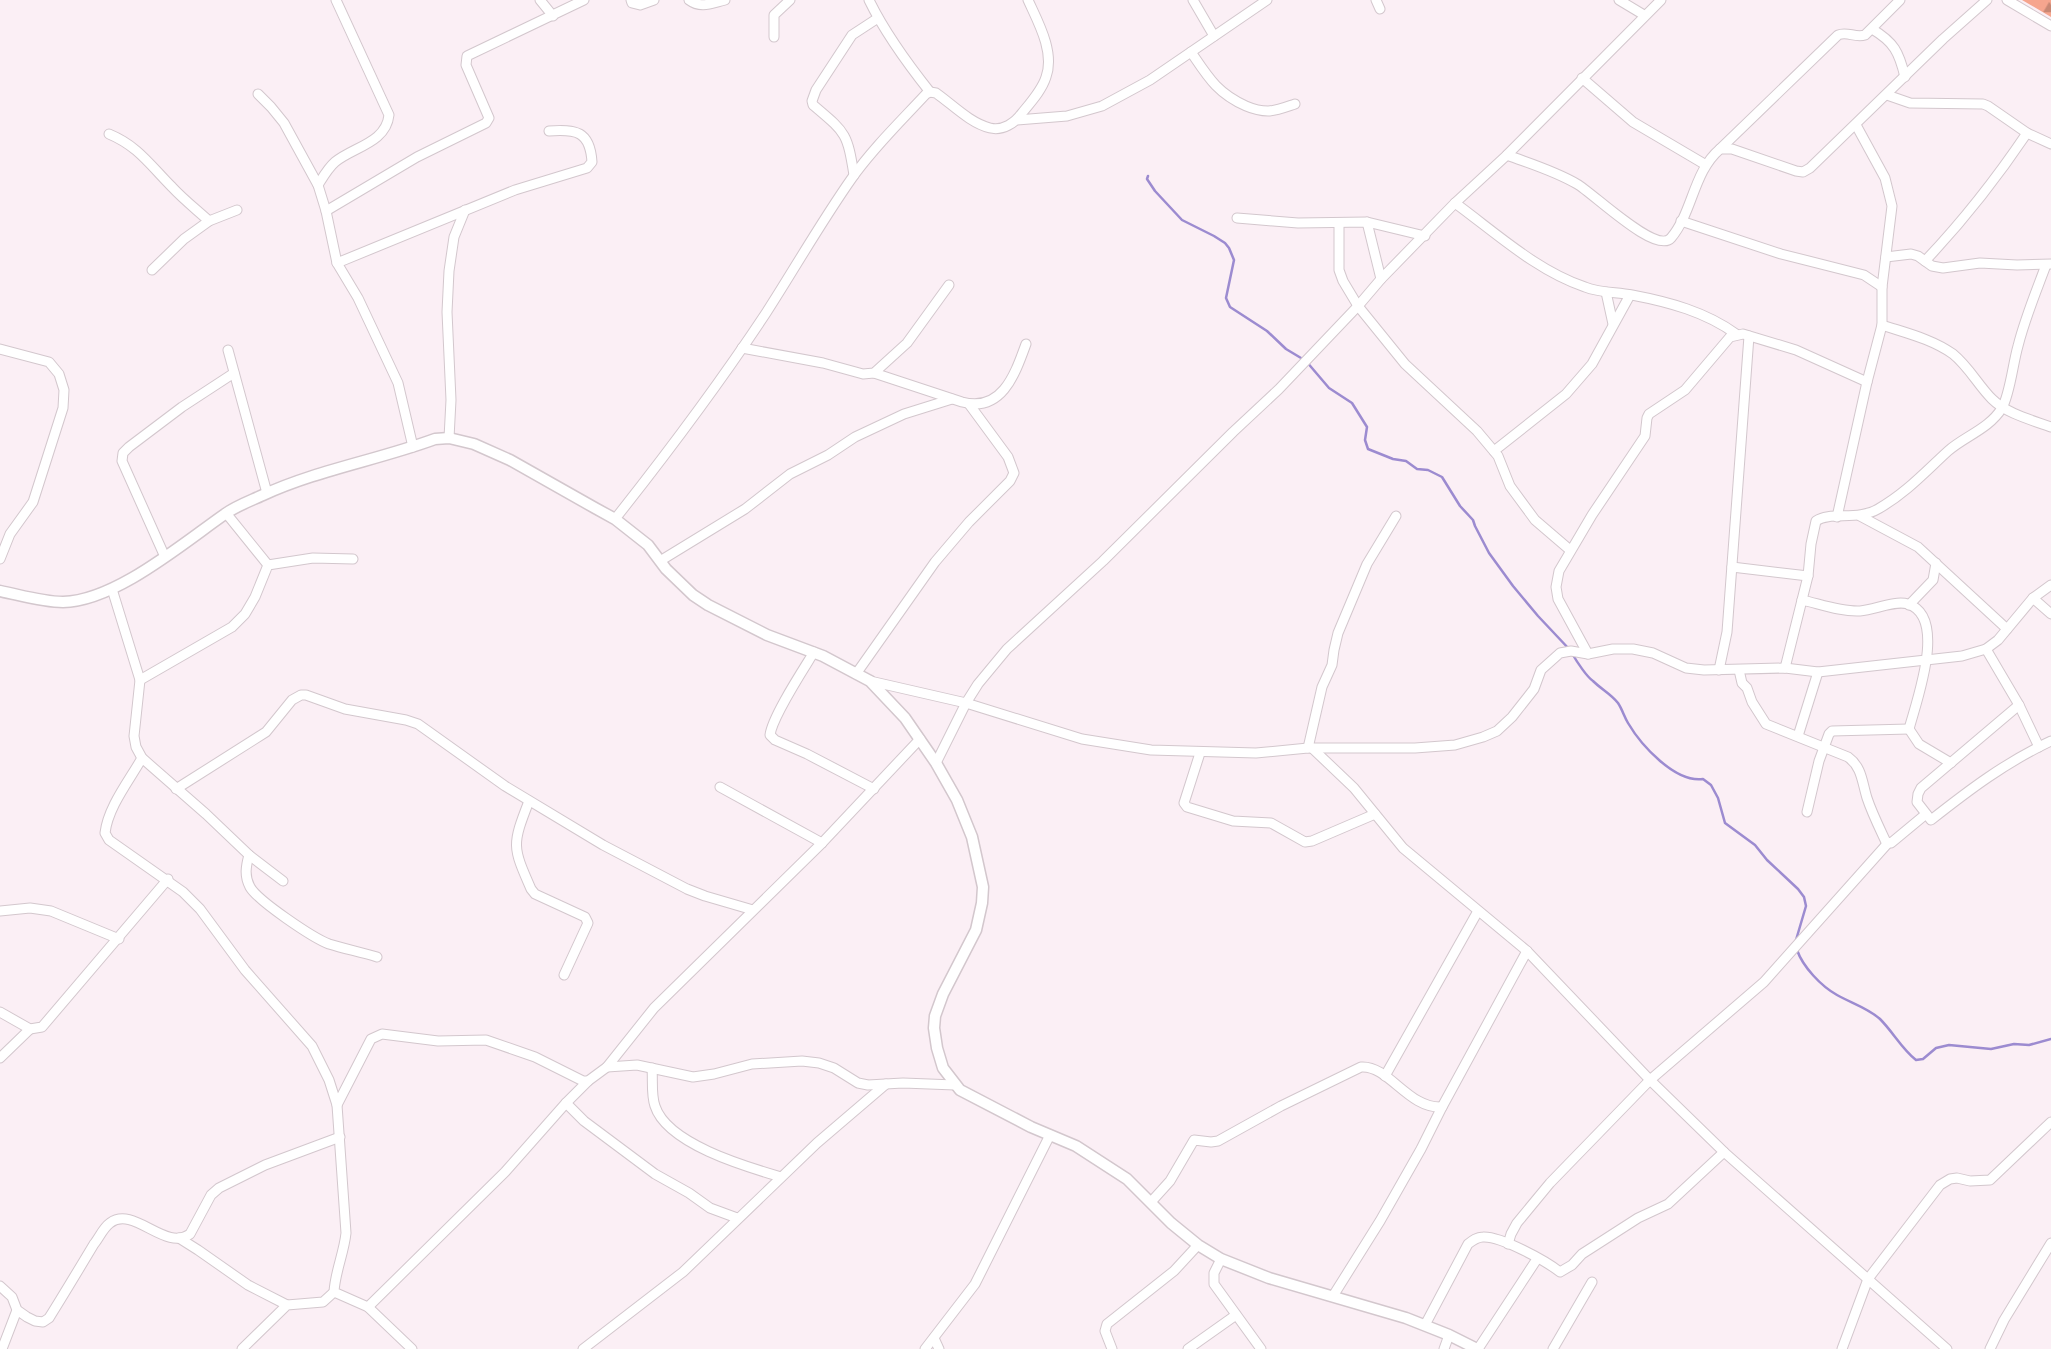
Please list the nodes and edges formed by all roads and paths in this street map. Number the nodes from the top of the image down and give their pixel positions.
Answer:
1 (336, 0) edge
2 (540, 0) edge
3 (584, 0) edge
4 (631, 0) edge
5 (654, 0) edge
6 (690, 0) edge
7 (725, 0) edge
8 (790, 0) edge
9 (869, 0) edge
10 (1028, 0) edge
11 (1193, 0) edge
12 (1267, 0) edge
13 (1619, 0) edge
14 (1661, 0) edge
15 (1900, 0) edge
16 (1987, 0) edge
17 (2007, 0) edge
18 (1644, 15) junction
19 (553, 16) junction
20 (878, 18) junction
21 (2051, 26) edge
22 (1872, 29) junction
23 (1214, 36) junction
24 (774, 37) dead end
25 (1191, 52) junction
26 (1905, 76) junction
27 (1582, 78) junction
28 (930, 92) junction
29 (258, 94) dead end
30 (1886, 95) junction
31 (1295, 104) dead end
32 (1017, 120) junction
33 (1856, 125) junction
34 (549, 131) dead end
35 (109, 134) dead end
36 (2027, 134) junction
37 (2051, 144) edge
38 (1720, 149) junction
39 (1507, 155) junction
40 (1706, 165) junction
41 (854, 175) junction
42 (318, 185) junction
43 (1455, 203) junction
44 (237, 209) dead end
45 (465, 210) junction
46 (326, 211) junction
47 (1237, 218) dead end
48 (209, 220) junction
49 (1681, 221) junction
50 (1367, 222) junction
51 (1339, 223) junction
52 (1425, 236) junction
53 (1886, 257) junction
54 (1925, 261) junction
55 (337, 263) junction
56 (2049, 264) edge
57 (152, 270) dead end
58 (1381, 279) junction
59 (949, 285) dead end
60 (1882, 287) junction
61 (1606, 292) junction
62 (1630, 295) junction
63 (1358, 306) junction
64 (1613, 324) junction
65 (1882, 325) junction
66 (1736, 334) junction
67 (1749, 336) junction
68 (1026, 344) dead end
69 (742, 348) junction
70 (0, 349) edge
71 (228, 350) dead end
72 (234, 373) junction
73 (874, 373) junction
74 (1867, 382) junction
75 (952, 399) junction
76 (969, 404) junction
77 (2003, 407) junction
78 (2051, 427) edge
79 (449, 438) junction
80 (413, 447) junction
81 (1494, 451) junction
82 (267, 493) junction
83 (226, 513) junction
84 (1396, 516) dead end
85 (1860, 516) junction
86 (1838, 517) junction
87 (615, 519) junction
88 (1570, 551) junction
89 (164, 557) junction
90 (0, 559) edge
91 (353, 559) dead end
92 (660, 561) junction
93 (1936, 563) junction
94 (268, 565) junction
95 (1732, 567) junction
96 (1808, 576) junction
97 (2051, 585) edge
98 (113, 589) junction
99 (0, 591) edge
100 (2033, 598) junction
101 (1802, 600) junction
102 (1909, 604) junction
103 (2051, 614) edge
104 (2007, 629) junction
105 (1986, 649) junction
106 (814, 652) junction
107 (1588, 654) junction
108 (1927, 660) junction
109 (1785, 668) junction
110 (1719, 670) junction
111 (1739, 670) junction
112 (1818, 672) junction
113 (856, 674) junction
114 (140, 680) junction
115 (870, 681) junction
116 (966, 704) junction
117 (2019, 705) junction
118 (1909, 729) junction
119 (1798, 736) junction
120 (920, 739) junction
121 (2051, 741) edge
122 (1824, 746) junction
123 (2039, 747) junction
124 (1310, 748) junction
125 (1200, 753) junction
126 (142, 758) junction
127 (936, 763) junction
128 (1951, 763) junction
129 (720, 787) dead end
130 (176, 789) junction
131 (874, 789) junction
132 (529, 801) junction
133 (1807, 812) dead end
134 (1375, 814) junction
135 (1926, 814) junction
136 (822, 843) junction
137 (1888, 843) junction
138 (248, 855) junction
139 (167, 880) junction
140 (283, 881) dead end
141 (753, 910) junction
142 (0, 911) edge
143 (1478, 911) junction
144 (119, 939) junction
145 (1527, 951) junction
146 (377, 957) dead end
147 (564, 975) dead end
148 (0, 1012) edge
149 (30, 1029) junction
150 (0, 1059) edge
151 (607, 1067) junction
152 (652, 1068) junction
153 (1385, 1076) junction
154 (1650, 1080) junction
155 (588, 1081) junction
156 (886, 1084) junction
157 (955, 1085) junction
158 (566, 1103) junction
159 (337, 1105) junction
160 (1442, 1107) junction
161 (2051, 1122) edge
162 (1050, 1135) junction
163 (340, 1137) junction
164 (1724, 1152) junction
165 (781, 1177) junction
166 (1151, 1202) junction
167 (737, 1218) junction
168 (178, 1238) junction
169 (2051, 1243) edge
170 (1508, 1244) junction
171 (1198, 1245) junction
172 (1221, 1259) junction
173 (1537, 1259) junction
174 (1868, 1279) junction
175 (1592, 1282) dead end
176 (0, 1286) edge
177 (334, 1292) junction
178 (1333, 1296) junction
179 (287, 1305) junction
180 (368, 1307) junction
181 (17, 1310) junction
182 (1236, 1315) junction
183 (1425, 1325) junction
184 (1449, 1335) junction
185 (934, 1338) junction
186 (2, 1349) edge
187 (242, 1349) edge
188 (412, 1349) edge
189 (583, 1349) edge
190 (925, 1349) edge
191 (939, 1349) edge
192 (1112, 1349) edge
193 (1188, 1349) edge
194 (1261, 1349) edge
195 (1444, 1349) edge
196 (1477, 1349) edge
197 (1553, 1349) edge
198 (1842, 1349) edge
199 (1947, 1349) edge
200 (1990, 1349) edge

1 - 42 street
2 - 19 street
3 - 19 street
4 - 5 street
6 - 7 street
8 - 24 street
9 - 20 street
10 - 32 street
11 - 23 street
12 - 23 street
13 - 18 street
14 - 18 street
15 - 22 street
16 - 26 street
17 - 21 street
18 - 27 street
19 - 46 street
20 - 28 street
20 - 41 street
22 - 26 street
22 - 38 street
23 - 25 street
25 - 31 street
25 - 32 street
26 - 30 street
27 - 39 street
27 - 40 street
28 - 32 street
28 - 41 street
29 - 42 street
30 - 33 street
30 - 36 street
33 - 38 street
33 - 53 street
34 - 45 street
35 - 48 street
36 - 37 street
36 - 54 street
38 - 40 street
39 - 43 street
39 - 49 street
40 - 49 street
41 - 69 street
42 - 46 street
43 - 52 street
43 - 61 street
44 - 48 street
45 - 55 street
45 - 79 street
46 - 55 street
47 - 51 street
48 - 57 street
49 - 60 street
50 - 51 street
50 - 52 street
50 - 58 street
51 - 63 street
52 - 58 street
53 - 54 street
53 - 60 street
54 - 56 street
55 - 80 street
56 - 77 street
58 - 63 street
59 - 73 street
60 - 65 street
61 - 62 street
61 - 64 street
62 - 64 street
62 - 66 street
63 - 81 street
63 - 116 street
64 - 81 street
65 - 74 street
65 - 77 street
66 - 67 street
66 - 88 street
67 - 74 street
67 - 95 street
68 - 76 street
69 - 73 street
69 - 87 street
70 - 90 street
71 - 72 street
72 - 82 street
72 - 89 street
73 - 75 street
74 - 86 street
75 - 76 street
75 - 92 street
76 - 113 street
77 - 78 street
77 - 85 street
79 - 80 street
79 - 87 street
80 - 82 street
81 - 88 street
82 - 83 street
83 - 89 street
83 - 94 street
84 - 124 street
85 - 86 street
85 - 93 street
86 - 96 street
87 - 92 street
88 - 107 street
89 - 98 street
91 - 94 street
92 - 106 street
93 - 102 street
93 - 104 street
94 - 114 street
95 - 96 street
95 - 110 street
96 - 101 street
97 - 100 street
98 - 99 street
98 - 114 street
100 - 103 street
100 - 104 street
101 - 102 street
101 - 109 street
102 - 108 street
104 - 105 street
105 - 108 street
105 - 117 street
106 - 113 street
106 - 131 street
107 - 110 street
107 - 124 street
108 - 112 street
108 - 118 street
109 - 111 street
109 - 112 street
110 - 111 street
111 - 119 street
112 - 119 street
113 - 115 street
114 - 126 street
115 - 116 street
115 - 120 street
116 - 125 street
116 - 127 street
117 - 123 street
117 - 128 street
118 - 122 street
118 - 128 street
119 - 122 street
120 - 127 street
120 - 131 street
121 - 123 street
122 - 133 street
122 - 137 street
123 - 135 street
124 - 125 street
124 - 134 street
125 - 134 street
126 - 130 street
126 - 139 street
127 - 157 street
128 - 135 street
129 - 136 street
130 - 132 street
130 - 138 street
131 - 136 street
132 - 141 street
132 - 147 street
134 - 143 street
135 - 137 street
136 - 141 street
137 - 154 street
138 - 140 street
138 - 146 street
139 - 144 street
139 - 159 street
141 - 151 street
142 - 144 street
143 - 145 street
143 - 153 street
144 - 149 street
145 - 154 street
145 - 160 street
148 - 149 street
149 - 150 street
151 - 152 street
151 - 155 street
152 - 156 street
152 - 165 street
153 - 160 street
153 - 166 street
154 - 164 street
154 - 170 street
155 - 158 street
155 - 159 street
156 - 157 street
156 - 165 street
157 - 162 street
158 - 167 street
158 - 180 street
159 - 163 street
160 - 178 street
161 - 174 street
162 - 166 street
162 - 185 street
163 - 168 street
163 - 177 street
164 - 173 street
164 - 174 street
165 - 167 street
166 - 171 street
167 - 189 street
168 - 179 street
168 - 181 street
169 - 200 street
170 - 173 street
170 - 183 street
171 - 172 street
171 - 192 street
172 - 178 street
172 - 182 street
173 - 196 street
174 - 198 street
174 - 199 street
175 - 197 street
176 - 181 street
177 - 179 street
177 - 180 street
178 - 183 street
179 - 187 street
180 - 188 street
181 - 186 street
182 - 193 street
182 - 194 street
183 - 184 street
184 - 195 street
184 - 196 street
185 - 190 street
185 - 191 street

